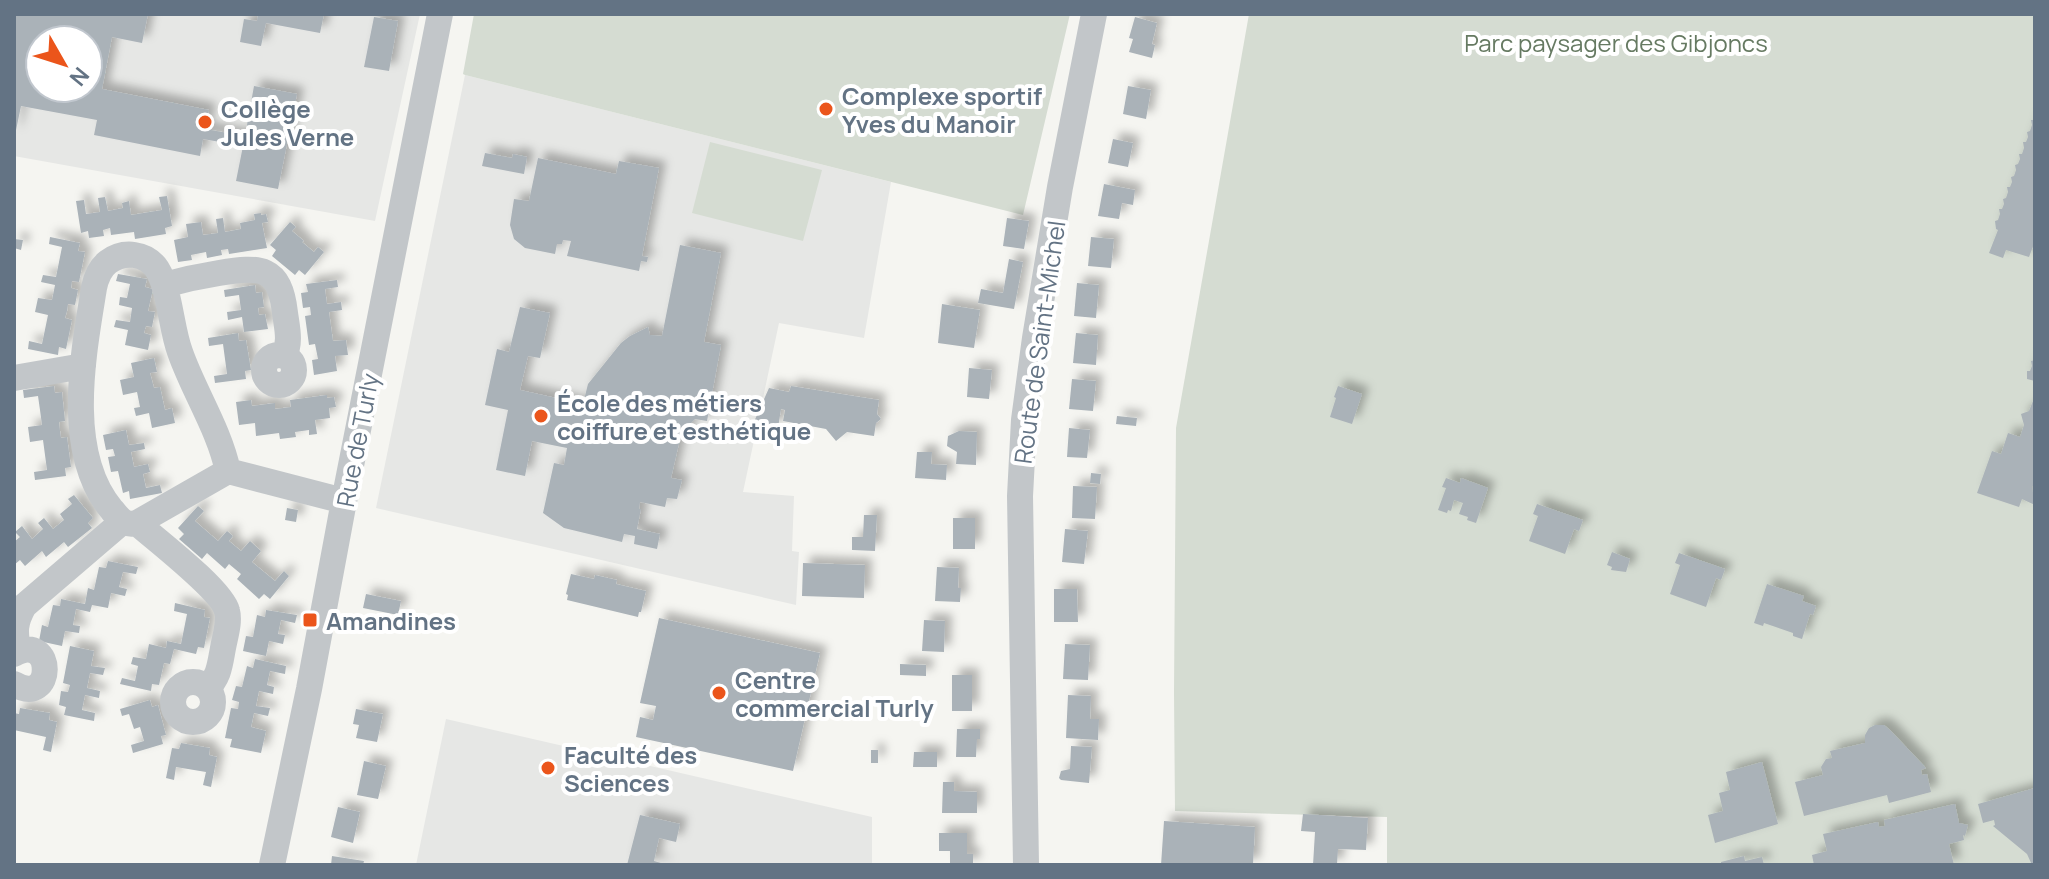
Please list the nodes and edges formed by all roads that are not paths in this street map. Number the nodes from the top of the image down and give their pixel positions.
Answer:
1 (440, 14) edge
2 (1094, 14) edge
3 (164, 285) junction
4 (284, 356) dead end
5 (83, 366) junction
6 (14, 378) edge
7 (228, 471) junction
8 (344, 501) junction
9 (130, 523) junction
10 (16, 653) edge
11 (14, 684) edge
12 (207, 688) dead end
13 (272, 865) edge
14 (1026, 865) edge

1 - 8 street, Rue de Turly
2 - 14 street, Route de Saint-Michel
3 - 4 street
3 - 5 street
3 - 7 street
5 - 6 street
5 - 9 street
7 - 8 street
7 - 9 street
8 - 13 street, Rue de Turly
9 - 10 street
9 - 12 street
10 - 11 street

